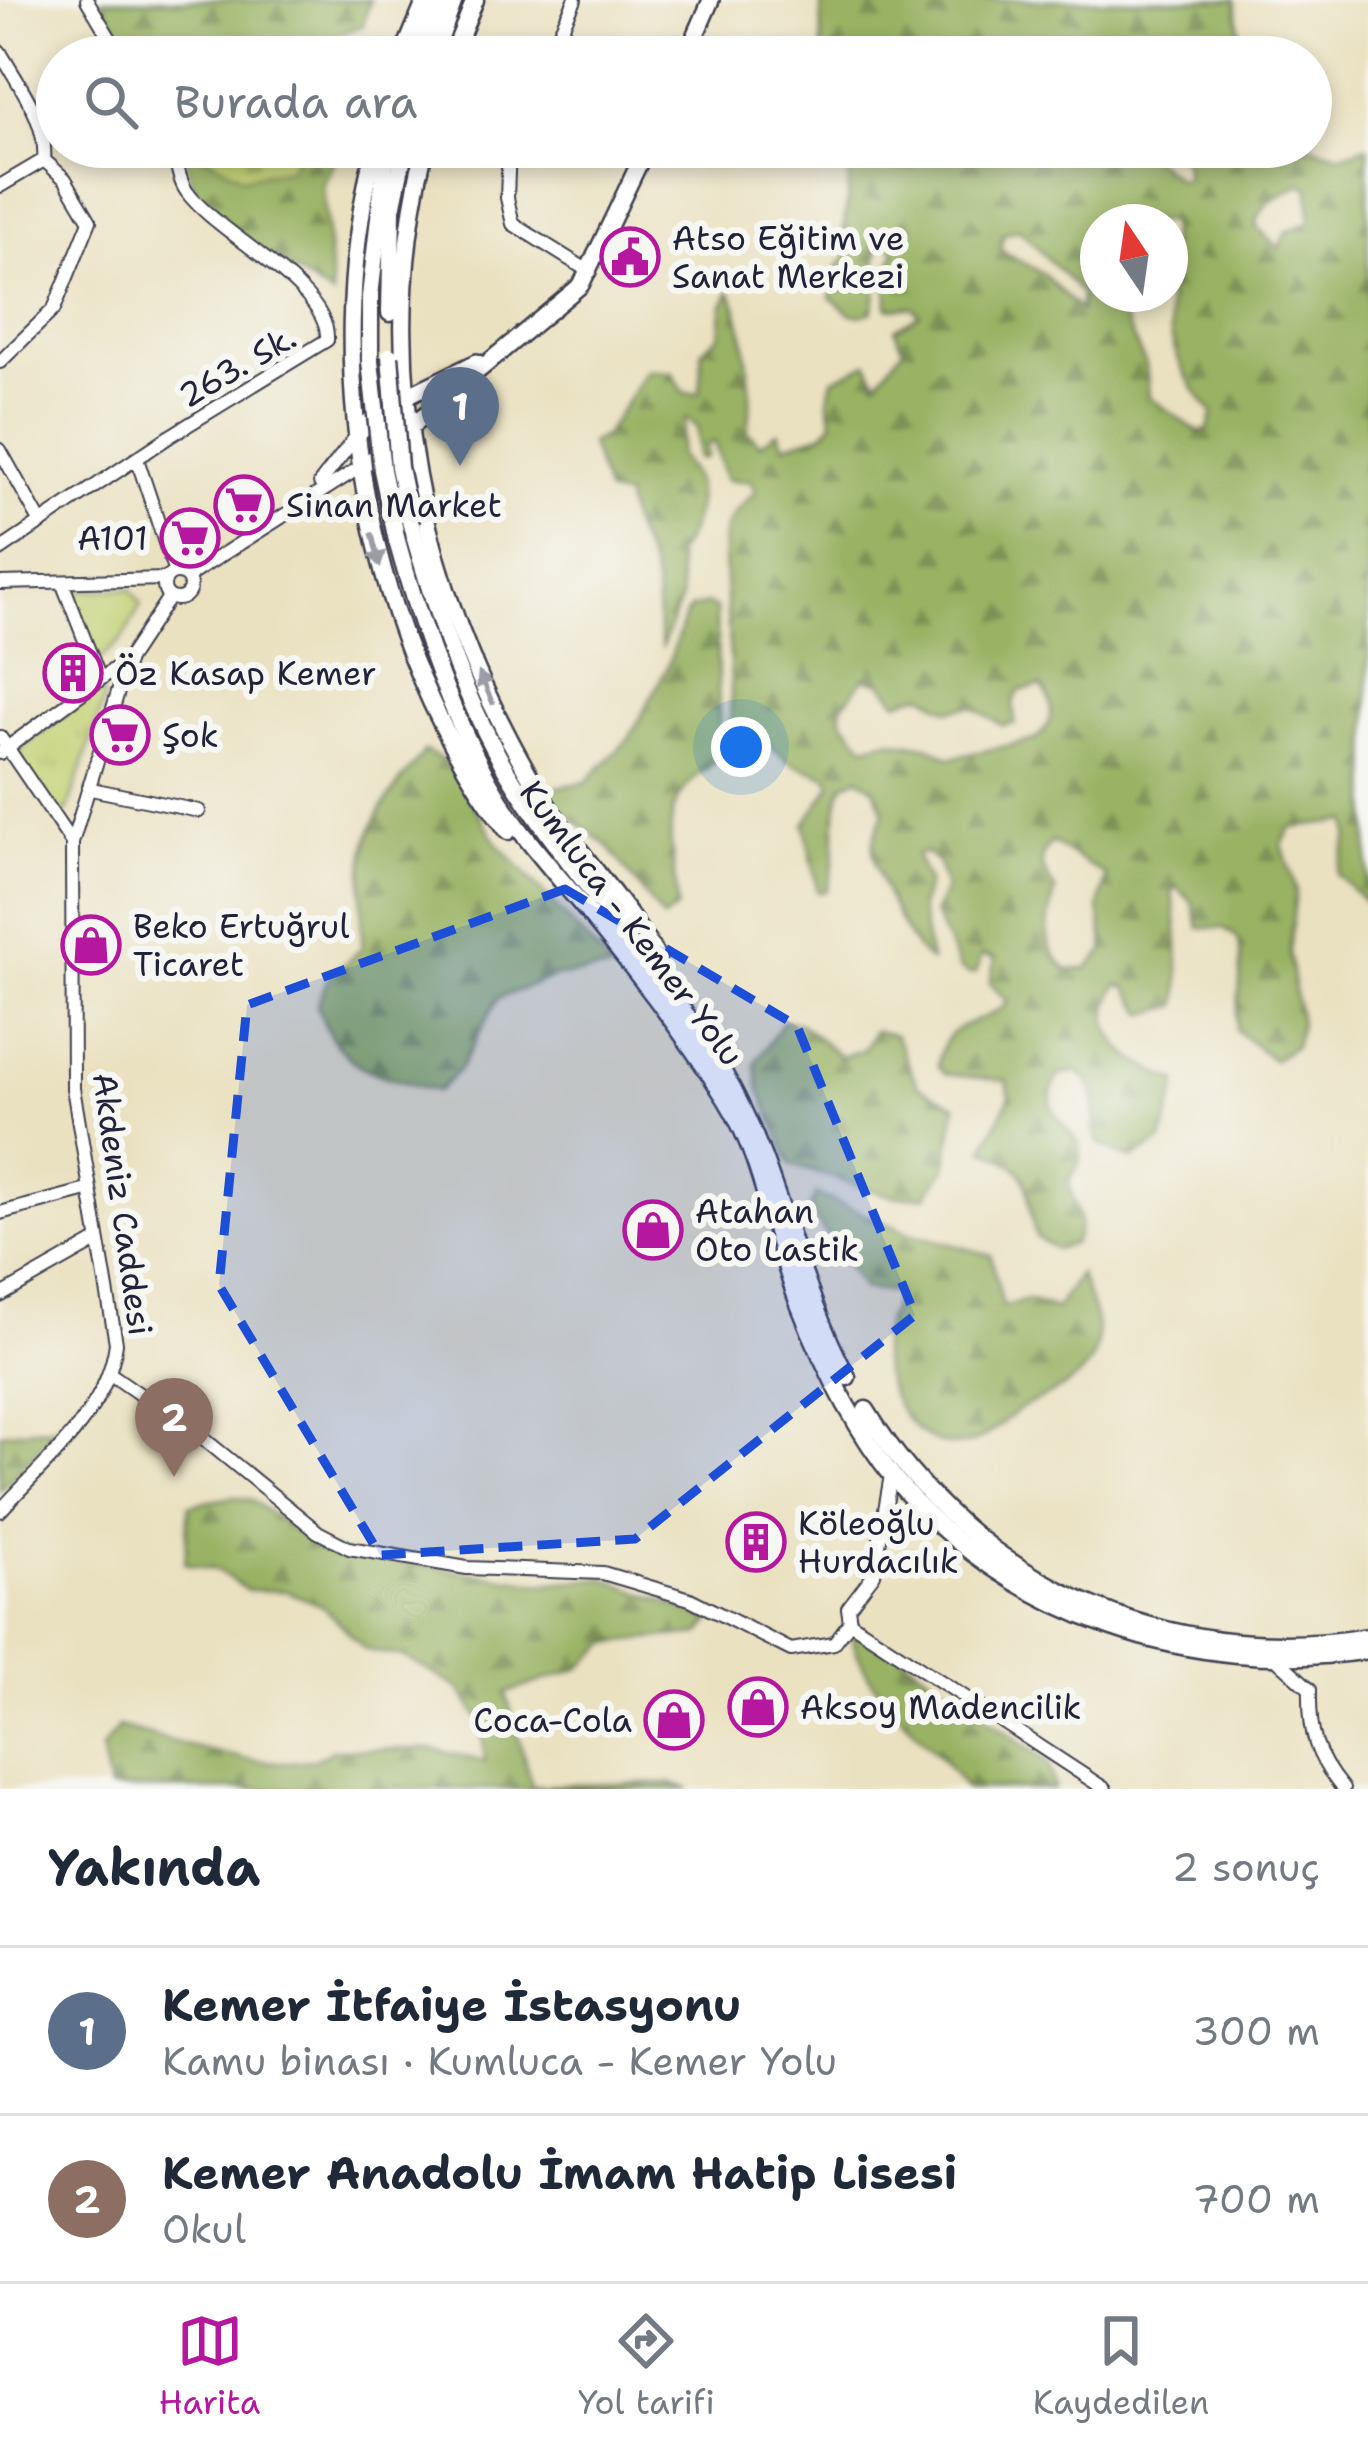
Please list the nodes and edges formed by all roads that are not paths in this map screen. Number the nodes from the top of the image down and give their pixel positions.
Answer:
1 (87, 0) edge
2 (426, 0) edge
3 (439, 0) edge
4 (454, 0) edge
5 (475, 0) edge
6 (575, 0) edge
7 (711, 0) edge
8 (108, 36) edge
9 (411, 36) edge
10 (425, 36) edge
11 (441, 36) edge
12 (460, 36) edge
13 (558, 36) edge
14 (695, 36) edge
15 (0, 52) edge
16 (36, 118) edge
17 (36, 165) edge
18 (53, 168) edge
19 (179, 168) edge
20 (372, 168) edge
21 (385, 168) edge
22 (401, 168) edge
23 (419, 168) edge
24 (508, 168) edge
25 (637, 168) edge
26 (0, 186) edge
27 (590, 272) junction
28 (521, 337) junction
29 (0, 362) edge
30 (403, 398) junction
31 (358, 434) junction
32 (407, 436) junction
33 (0, 450) edge
34 (138, 462) junction
35 (362, 466) junction
36 (296, 503) junction
37 (41, 524) junction
38 (0, 548) edge
39 (176, 576) junction
40 (62, 582) junction
41 (0, 584) edge
42 (170, 597) junction
43 (128, 659) junction
44 (100, 679) junction
45 (2, 746) edge
46 (91, 789) junction
47 (199, 811) dead end
48 (72, 843) junction
49 (632, 967) junction
50 (677, 1002) junction
51 (87, 1190) junction
52 (0, 1213) edge
53 (97, 1241) junction
54 (0, 1296) edge
55 (112, 1375) junction
56 (892, 1475) junction
57 (0, 1511) edge
58 (850, 1622) junction
59 (1368, 1636) edge
60 (1368, 1650) edge
61 (1278, 1660) junction
62 (1105, 1789) edge
63 (1342, 1789) edge

1 - 8 street
2 - 9 highway
3 - 10 highway
4 - 11 highway
5 - 12 highway
6 - 13 street
7 - 14 main road
15 - 16 street
17 - 26 street
18 - 29 street
19 - 34 street, 263. Sk.
20 - 31 highway
21 - 49 highway, Kumluca - Kemer Yolu, bridge
22 - 50 highway, Kumluca - Kemer Yolu, bridge
23 - 30 highway, Kumluca - Kemer Yolu
24 - 27 street
25 - 27 main road
27 - 28 main road
28 - 30 main road
28 - 32 main road
30 - 31 main road
30 - 32 highway, Kumluca - Kemer Yolu
31 - 35 highway
31 - 36 street
32 - 35 main road
50 -> 32 highway, Kumluca - Kemer Yolu
33 - 37 street
34 - 37 street
34 - 39 street
35 - 36 street
35 -> 49 highway
36 - 39 street
37 - 38 street
39 - 40 street
39 - 42 street
39 - 42 street, Akdeniz Caddesi
40 - 41 street
40 - 44 street
42 - 43 street, Akdeniz Caddesi
43 - 44 street
43 - 46 street, Akdeniz Caddesi
44 - 45 street
45 - 48 street
46 - 47 street
46 - 48 street, Akdeniz Caddesi
48 - 51 street, Akdeniz Caddesi
49 - 56 highway, Kumluca - Kemer Yolu
50 - 59 highway, Kumluca - Kemer Yolu
51 - 52 street
51 - 53 street, Akdeniz Caddesi
53 - 54 street
53 - 55 street, Akdeniz Caddesi
55 - 57 street, Akdeniz Caddesi
55 - 58 street
56 - 58 street
56 - 61 highway, Kumluca - Kemer Yolu
58 - 62 street
60 - 61 highway, Kumluca - Kemer Yolu
61 - 63 street

